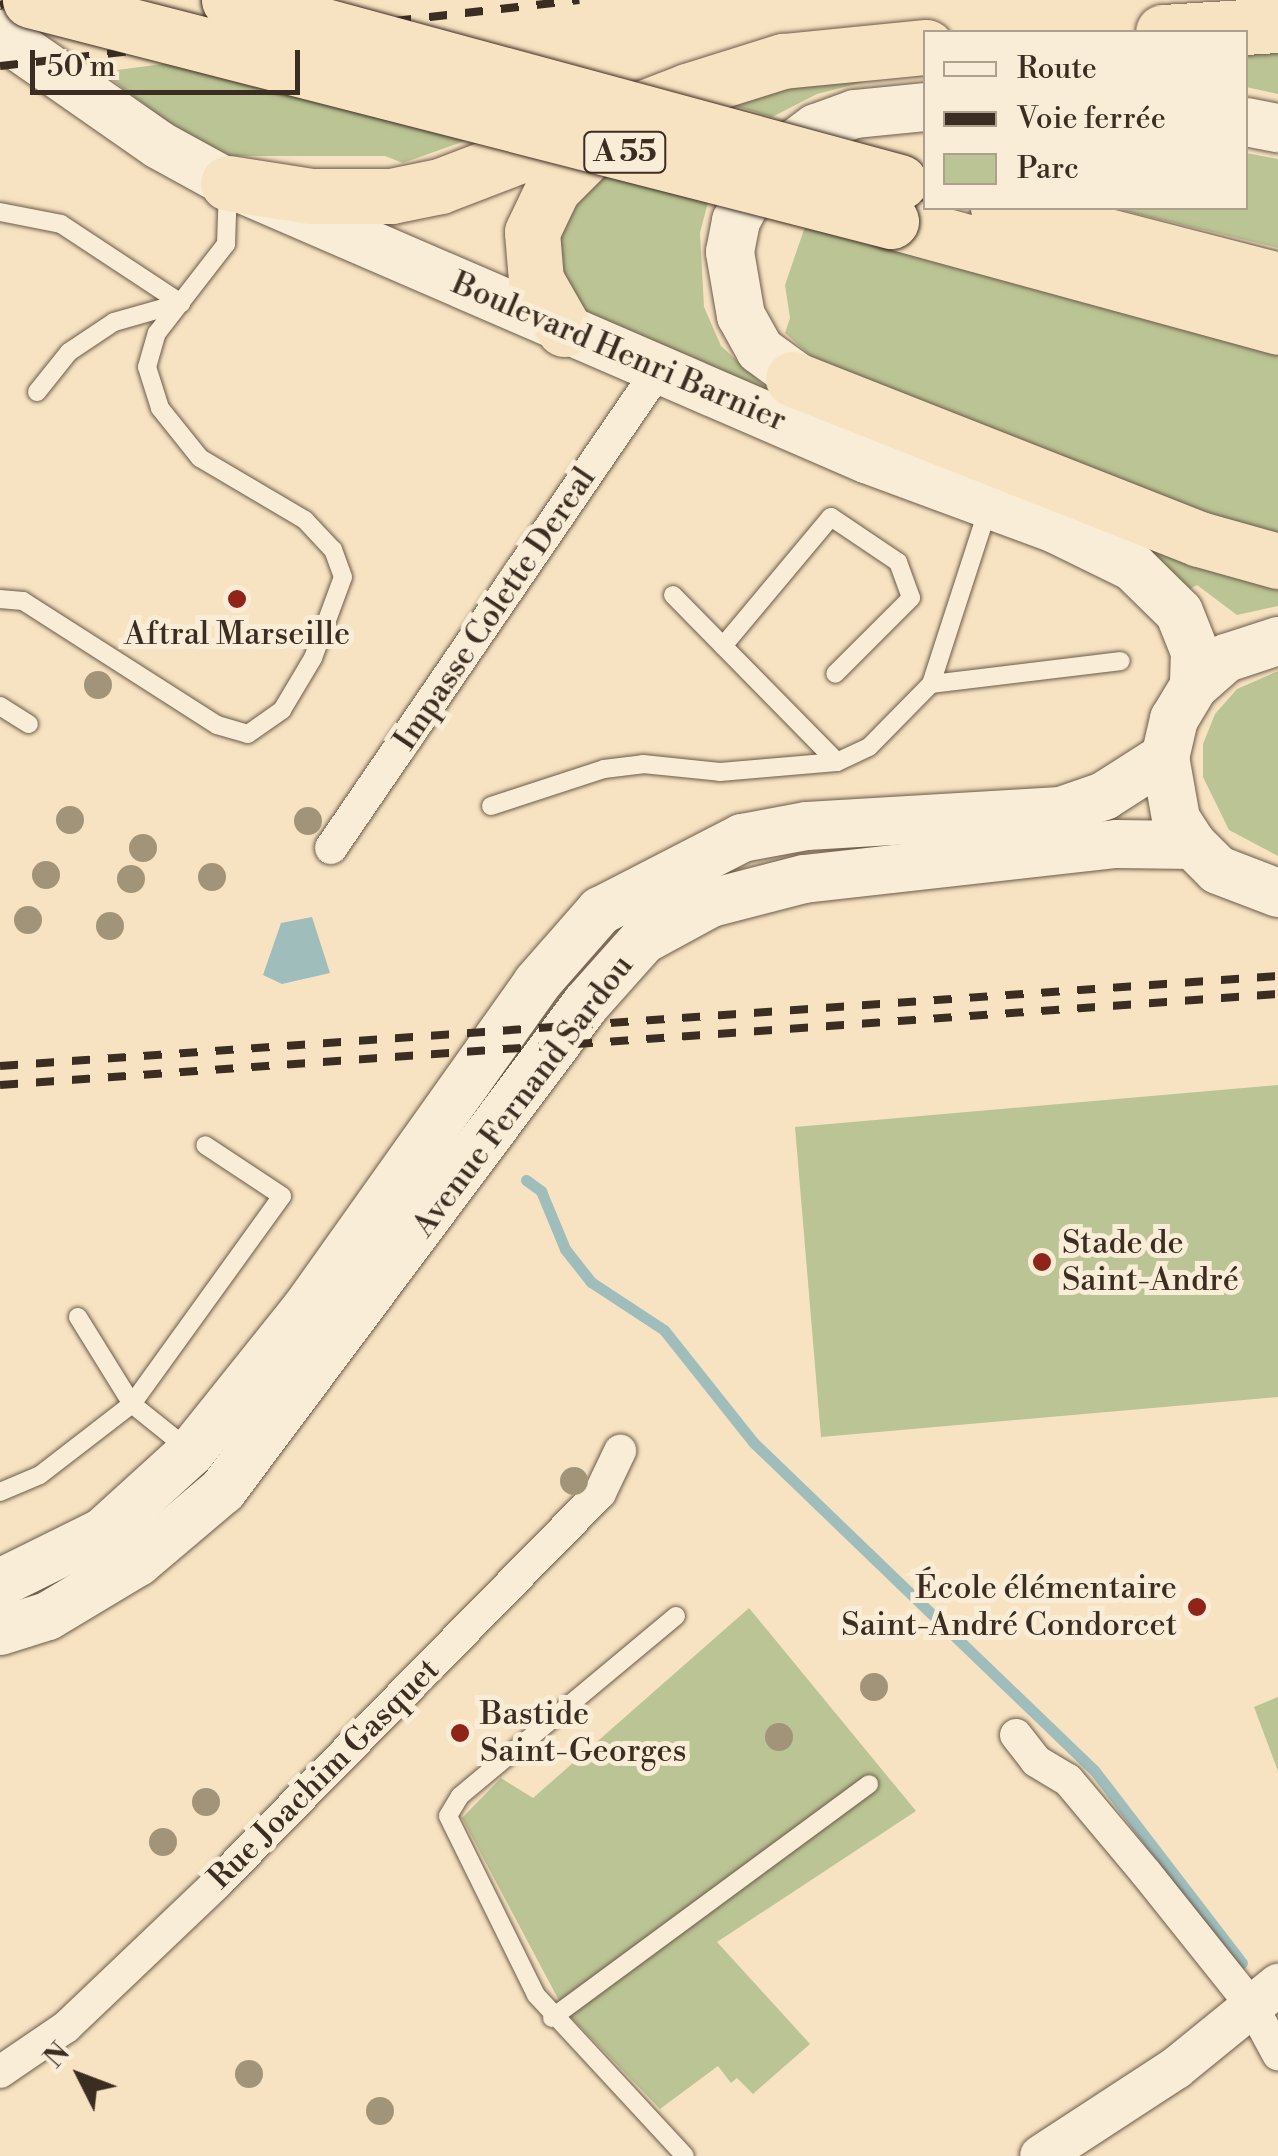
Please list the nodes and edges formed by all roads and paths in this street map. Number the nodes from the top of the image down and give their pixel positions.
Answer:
1 (30, 0) edge
2 (229, 0) edge
3 (1278, 26) edge
4 (1201, 30) edge
5 (0, 34) edge
6 (923, 47) edge
7 (923, 106) edge
8 (622, 118) junction
9 (1248, 122) edge
10 (1278, 128) edge
11 (228, 182) junction
12 (906, 197) edge
13 (943, 210) edge
14 (1006, 210) edge
15 (0, 212) edge
16 (1278, 280) edge
17 (181, 303) junction
18 (1278, 327) edge
19 (564, 330) junction
20 (659, 369) junction
21 (793, 379) junction
22 (37, 392) dead end
23 (989, 504) junction
24 (1055, 529) junction
25 (1278, 561) edge
26 (673, 595) dead end
27 (0, 599) edge
28 (1278, 640) edge
29 (722, 646) junction
30 (1121, 661) dead end
31 (835, 674) dead end
32 (931, 684) junction
33 (1194, 686) junction
34 (0, 706) edge
35 (28, 724) dead end
36 (1166, 758) junction
37 (837, 762) junction
38 (492, 806) dead end
39 (1193, 846) junction
40 (331, 848) dead end
41 (1278, 893) edge
42 (205, 1145) dead end
43 (78, 1317) dead end
44 (132, 1404) junction
45 (620, 1451) dead end
46 (192, 1452) junction
47 (0, 1492) edge
48 (0, 1583) edge
49 (676, 1616) dead end
50 (0, 1631) edge
51 (1016, 1735) dead end
52 (869, 1784) dead end
53 (1265, 1995) edge
54 (552, 2018) junction
55 (1278, 2054) edge
56 (0, 2072) edge
57 (1091, 2143) edge
58 (685, 2156) edge
59 (1041, 2156) edge

1 - 12 highway, A 55, bridge
2 - 12 highway, A 55, bridge
3 - 4 highway
5 - 11 main road, Boulevard Henri Barnier
6 - 8 highway
7 - 21 main road
8 - 11 highway
8 - 19 highway
9 - 10 main road
11 - 17 lane
11 - 19 main road, Boulevard Henri Barnier
13 - 18 highway, A 55
14 - 16 highway
15 - 17 lane
17 - 22 lane
17 - 27 lane
19 - 20 main road, Boulevard Henri Barnier
20 - 23 main road, Boulevard Henri Barnier
20 - 40 street, Impasse Colette Dereal
21 - 24 main road
21 - 25 highway
23 - 24 main road, Boulevard Henri Barnier
23 - 32 lane
24 - 33 main road, Boulevard Henri Barnier
26 - 29 lane
28 - 33 main road
29 - 31 lane
29 - 37 lane
30 - 32 lane
32 - 37 lane
33 - 36 main road
34 - 35 lane
36 - 39 main road
36 - 46 main road, Avenue Fernand Sardou
37 - 38 lane
39 - 41 main road
39 - 50 main road, Avenue Fernand Sardou
42 - 44 lane
43 - 44 lane
44 - 46 lane
44 - 47 lane
45 - 56 street, Rue Joachim Gasquet
46 - 48 main road, Avenue Fernand Sardou
49 - 54 lane
51 - 53 street
52 - 54 lane
53 - 55 street
53 - 57 street
54 - 58 lane
57 - 59 street

